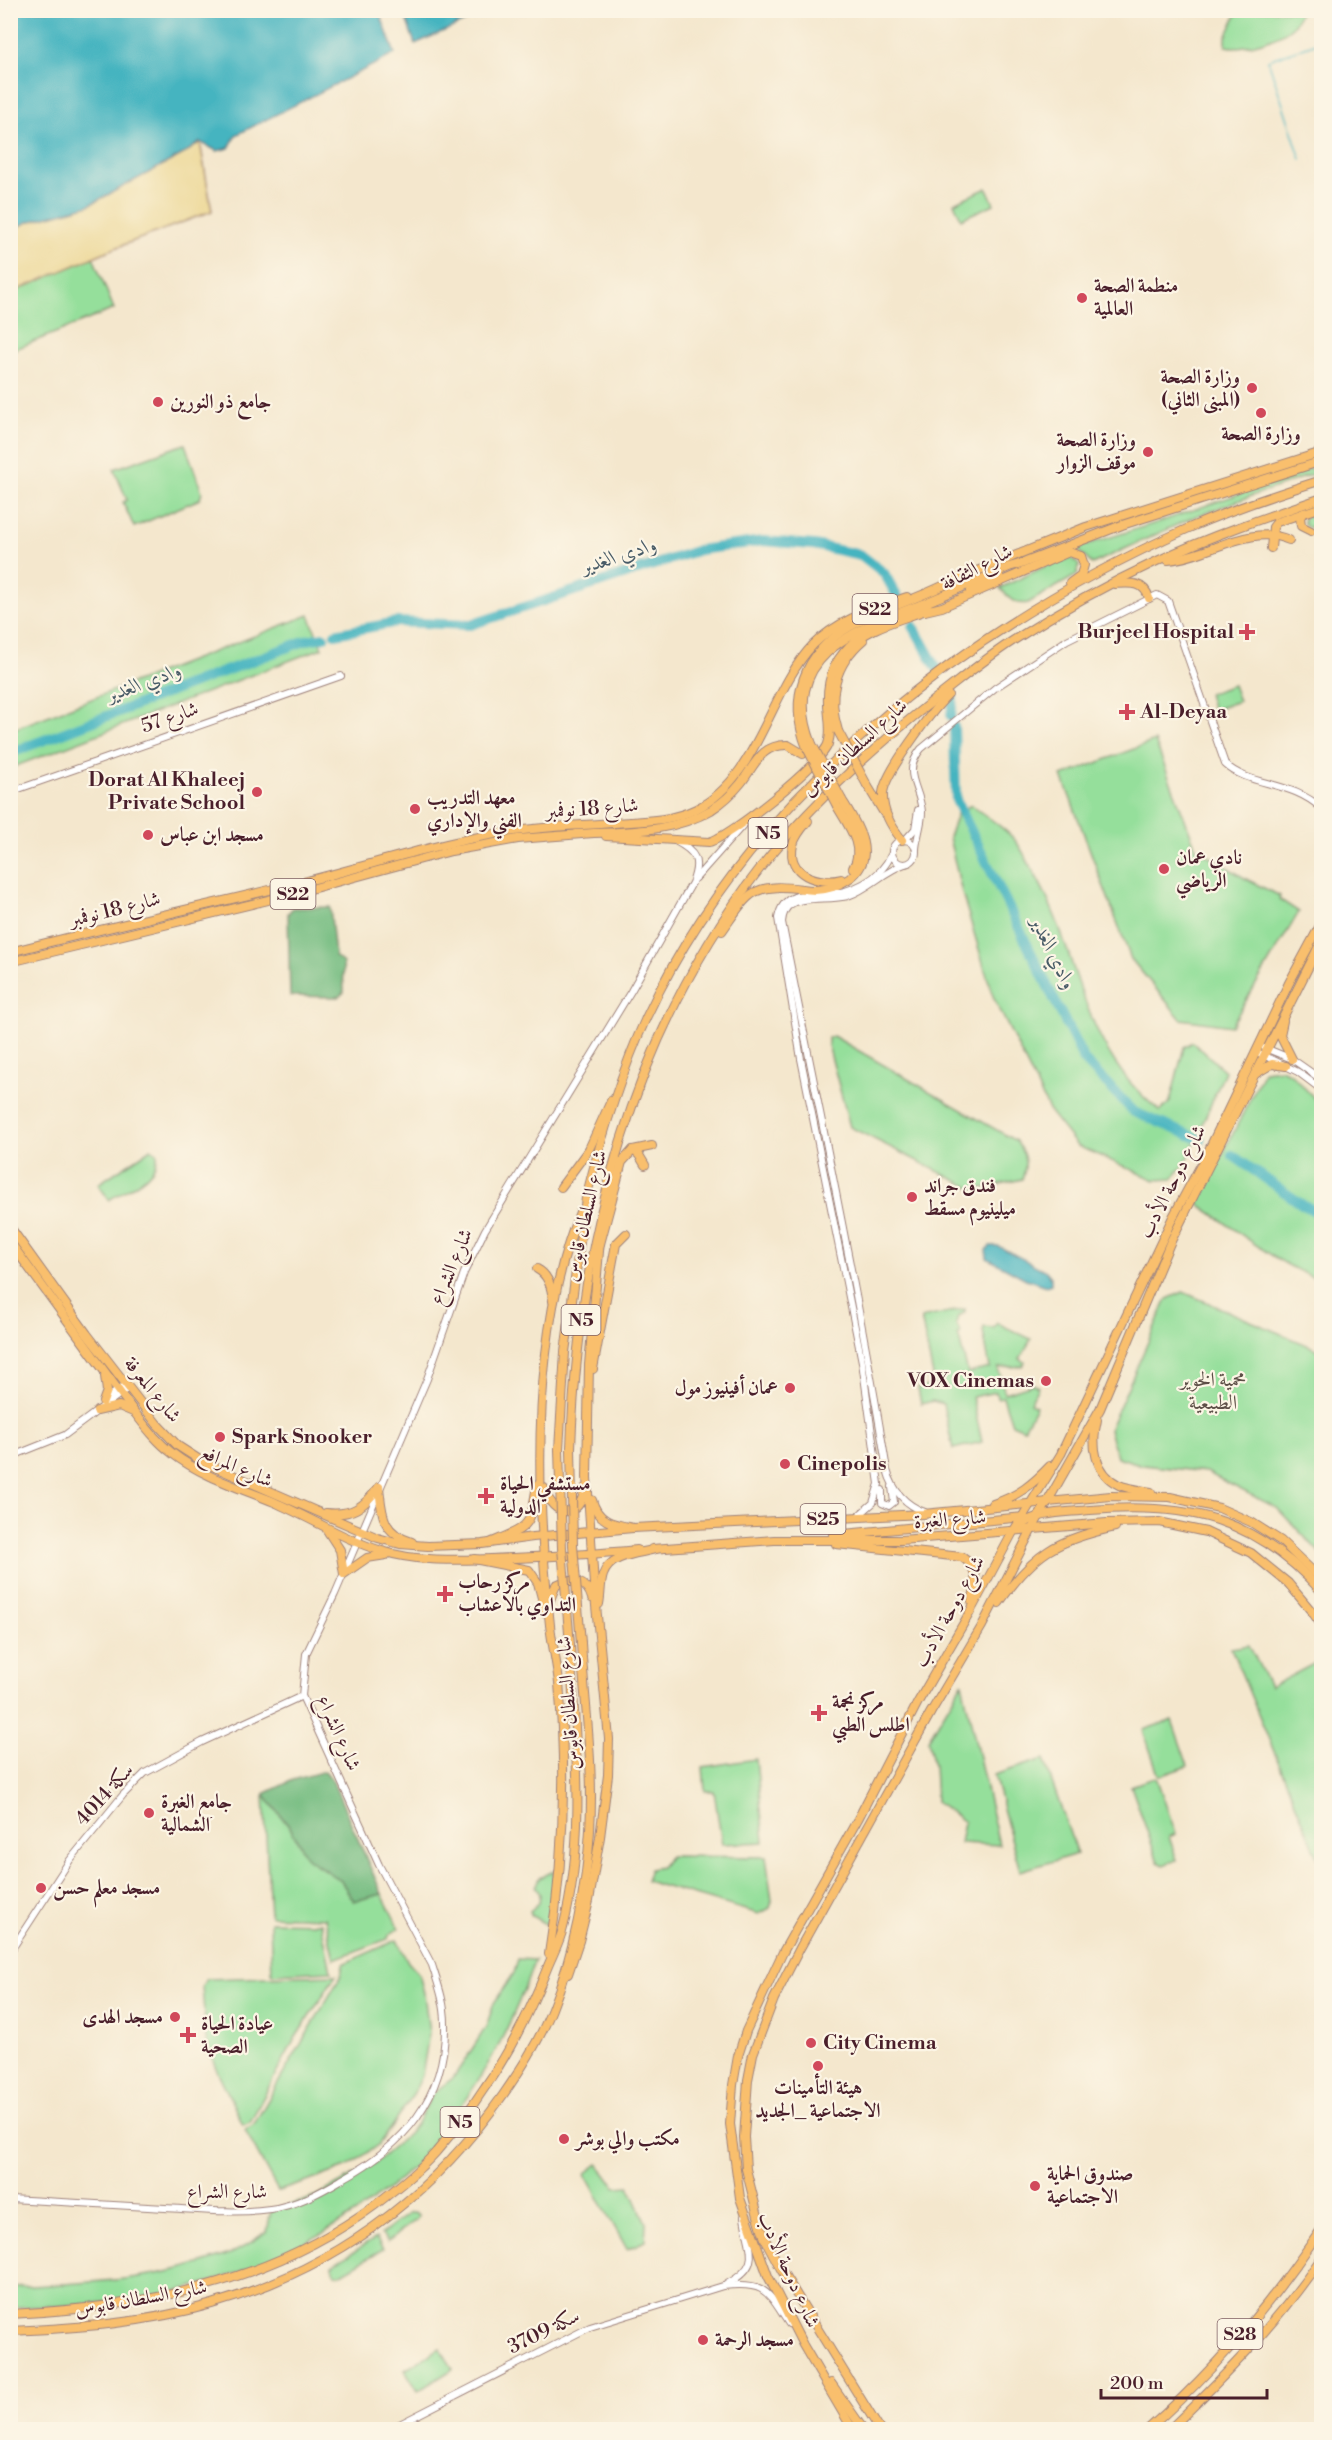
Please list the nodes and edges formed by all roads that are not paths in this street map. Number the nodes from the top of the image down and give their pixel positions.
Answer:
1 (1322, 452) edge
2 (1322, 461) edge
3 (1322, 480) edge
4 (1322, 498) edge
5 (1322, 507) edge
6 (1307, 511) junction
7 (1311, 531) dead end
8 (1271, 535) junction
9 (1289, 540) dead end
10 (1271, 548) dead end
11 (1158, 561) junction
12 (1023, 563) junction
13 (977, 571) junction
14 (956, 579) junction
15 (1112, 584) junction
16 (950, 593) junction
17 (1058, 596) junction
18 (1149, 598) junction
19 (925, 611) junction
20 (894, 622) junction
21 (341, 676) dead end
22 (958, 681) junction
23 (808, 749) junction
24 (850, 771) junction
25 (915, 789) junction
26 (10, 792) edge
27 (839, 803) junction
28 (1322, 809) edge
29 (754, 815) junction
30 (888, 819) junction
31 (577, 834) junction
32 (903, 840) junction
33 (675, 841) junction
34 (916, 849) junction
35 (892, 853) junction
36 (904, 864) junction
37 (692, 883) junction
38 (1322, 922) edge
39 (1322, 940) edge
40 (10, 952) edge
41 (10, 962) edge
42 (684, 985) junction
43 (1284, 1012) junction
44 (1262, 1050) junction
45 (1292, 1059) junction
46 (627, 1065) junction
47 (1286, 1066) junction
48 (1254, 1074) junction
49 (1322, 1080) edge
50 (1322, 1090) edge
51 (652, 1146) dead end
52 (633, 1150) junction
53 (645, 1165) dead end
54 (561, 1187) dead end
55 (605, 1194) junction
56 (586, 1198) junction
57 (10, 1227) edge
58 (626, 1234) dead end
59 (10, 1242) edge
60 (599, 1247) junction
61 (537, 1269) dead end
62 (553, 1317) junction
63 (105, 1374) junction
64 (127, 1387) junction
65 (589, 1388) junction
66 (119, 1392) junction
67 (103, 1402) junction
68 (1100, 1409) junction
69 (97, 1411) junction
70 (135, 1413) junction
71 (161, 1418) dead end
72 (163, 1431) junction
73 (1061, 1454) junction
74 (10, 1457) edge
75 (540, 1473) junction
76 (587, 1474) junction
77 (879, 1484) junction
78 (892, 1484) junction
79 (379, 1487) junction
80 (1170, 1497) junction
81 (1049, 1502) junction
82 (1030, 1504) junction
83 (1014, 1506) junction
84 (980, 1508) junction
85 (319, 1512) junction
86 (929, 1513) junction
87 (1041, 1515) junction
88 (855, 1518) junction
89 (1018, 1518) junction
90 (1138, 1521) junction
91 (320, 1522) junction
92 (633, 1528) junction
93 (1032, 1529) junction
94 (361, 1532) junction
95 (1013, 1532) junction
96 (591, 1533) junction
97 (543, 1536) junction
98 (799, 1539) junction
99 (357, 1542) junction
100 (490, 1543) junction
101 (428, 1546) junction
102 (656, 1549) junction
103 (593, 1554) junction
104 (397, 1555) junction
105 (544, 1557) junction
106 (474, 1559) junction
107 (344, 1574) junction
108 (1322, 1580) edge
109 (1322, 1592) edge
110 (549, 1605) junction
111 (969, 1614) junction
112 (597, 1616) junction
113 (550, 1624) junction
114 (982, 1626) junction
115 (1322, 1626) edge
116 (302, 1696) junction
117 (10, 1952) edge
118 (537, 1994) junction
119 (553, 2007) junction
120 (10, 2199) edge
121 (744, 2211) junction
122 (1322, 2228) edge
123 (1322, 2257) edge
124 (723, 2286) junction
125 (10, 2314) edge
126 (72, 2329) junction
127 (10, 2331) edge
128 (10, 2337) edge
129 (803, 2345) junction
130 (813, 2361) junction
131 (388, 2430) edge
132 (853, 2430) edge
133 (864, 2430) edge
134 (880, 2430) edge
135 (1147, 2430) edge
136 (1169, 2430) edge

1 - 13 main road, شارع الثقافة
2 - 12 main road, شارع الثقافة
3 - 17 highway, شارع السلطان قابوس / N5
4 - 11 highway, شارع السلطان قابوس / N5
5 - 6 highway
6 - 7 highway
6 - 8 highway
8 - 9 highway
8 - 10 highway
8 - 11 highway
11 - 15 highway, شارع السلطان قابوس / N5
12 - 16 highway
12 - 19 main road, شارع الثقافة
13 - 14 main road, شارع 18 نوفمبر / S22
13 - 16 highway
14 - 23 highway
14 - 40 main road, شارع 18 نوفمبر / S22
15 - 18 highway
15 - 22 highway, شارع السلطان قابوس / N5
16 - 23 highway
17 - 19 highway
17 - 46 highway, شارع السلطان قابوس / N5
18 - 25 street
18 - 28 street
19 - 20 main road, شارع الثقافة
20 - 29 main road, شارع الثقافة
20 - 30 main road, bridge
21 - 26 street, شارع 57
22 - 24 highway, شارع السلطان قابوس / N5
22 - 30 highway
23 - 27 highway, bridge
23 - 27 highway, bridge
23 - 31 highway
24 - 27 highway
24 - 42 highway, شارع السلطان قابوس / N5
25 - 32 street
25 - 34 street
27 - 42 highway
29 - 33 main road, شارع 18 نوفمبر / S22
29 - 37 street, شارع الشراع
30 - 32 highway
31 - 33 main road, شارع 18 نوفمبر / S22
31 - 41 main road, شارع 18 نوفمبر / S22
32 - 34 street
32 - 35 street
33 - 37 street, شارع الشراع
34 - 36 street
35 - 36 street
35 - 77 street
36 - 78 street
37 - 79 street, شارع الشراع
38 - 44 main road, شارع دوحة الأدب
39 - 43 main road, شارع دوحة الأدب
42 - 55 highway, شارع السلطان قابوس / N5
43 - 44 main road, شارع دوحة الأدب
43 - 45 main road
44 - 45 street
44 - 47 street
44 - 48 main road, شارع دوحة الأدب
44 - 73 main road, شارع دوحة الأدب
45 - 49 street
46 - 54 highway
46 - 56 highway, شارع السلطان قابوس / N5
47 - 48 main road
47 - 50 street
48 - 68 main road, شارع دوحة الأدب
51 - 52 highway
52 - 53 highway
52 - 60 highway
55 - 60 highway
55 - 119 highway, شارع السلطان قابوس / N5, bridge
56 - 62 highway
56 - 118 highway, شارع السلطان قابوس / N5, bridge
57 - 64 main road, شارع المعرفة
58 - 65 highway
59 - 63 main road, شارع المرافع
60 - 65 highway
61 - 62 highway
62 - 75 highway
63 - 66 main road, شارع المرافع
63 - 67 main road
64 - 66 street
64 - 72 main road, شارع المعرفة
65 - 76 highway
66 - 67 street
66 - 69 street
66 - 70 main road, شارع المرافع
67 - 69 street
68 - 80 main road
68 - 81 main road, شارع دوحة الأدب
69 - 70 main road
69 - 74 street
70 - 91 main road, شارع المرافع
71 - 72 main road
72 - 85 main road, شارع المعرفة
73 - 82 main road, شارع دوحة الأدب
73 - 84 main road
75 - 76 highway
75 - 97 highway
75 - 100 highway
76 - 92 highway
76 - 96 highway
77 - 78 street
77 - 88 street
78 - 86 street
79 - 85 main road
79 - 94 street, شارع الشراع
79 - 101 main road
80 - 81 main road, شارع الغبرة / S25
80 - 108 main road, شارع الغبرة / S25
81 - 82 main road, شارع الغبرة / S25
81 - 87 main road, شارع دوحة الأدب
81 - 89 main road
82 - 83 main road, شارع الغبرة / S25
82 - 89 main road, شارع دوحة الأدب
83 - 84 main road, شارع الغبرة / S25
83 - 89 main road
84 - 86 main road, شارع الغبرة / S25
85 - 94 main road
86 - 88 main road, شارع الغبرة / S25
87 - 93 main road, شارع دوحة الأدب
87 - 95 main road
87 - 109 main road
88 - 92 main road, شارع الغبرة / S25
89 - 95 main road, شارع دوحة الأدب
89 - 98 main road
90 - 93 main road, شارع الغبرة / S25
90 - 114 main road
90 - 115 main road, شارع الغبرة / S25
91 - 99 main road, شارع المرافع
91 - 107 main road
92 - 96 main road, شارع الغبرة / S25
93 - 95 main road, شارع الغبرة / S25
93 - 114 main road, شارع دوحة الأدب
94 - 99 street, شارع الشراع
94 - 101 main road
95 - 98 main road, شارع الغبرة / S25
95 - 111 main road, شارع دوحة الأدب
96 - 97 main road, شارع الغبرة / S25
96 - 103 highway
97 - 100 main road
97 - 105 highway
98 - 102 main road, شارع الغبرة / S25
98 - 111 main road
99 - 104 main road, شارع المرافع
99 - 107 street, شارع الشراع
100 - 101 main road
102 - 103 main road, شارع الغبرة / S25
102 - 112 highway
103 - 105 main road, شارع الغبرة / S25
103 - 112 highway
104 - 106 main road, شارع المرافع
104 - 107 main road
105 - 106 main road, شارع المرافع
105 - 110 highway
106 - 113 highway
107 - 116 street, شارع الشراع
110 - 112 highway
110 - 113 highway
111 - 121 main road, شارع دوحة الأدب
112 - 119 highway
113 - 118 highway
114 - 134 main road, شارع دوحة الأدب
116 - 117 street, سكة 4014
116 - 120 street, شارع الشراع
118 - 125 highway, شارع السلطان قابوس / N5
119 - 126 highway, شارع السلطان قابوس / N5
121 - 124 street, سكة 3709
121 - 129 main road, شارع دوحة الأدب
122 - 135 main road, S28
123 - 136 main road, S28
124 - 129 street, سكة 3709
124 - 131 street, سكة 3709
126 - 127 highway, شارع السلطان قابوس / N5
126 - 128 highway
129 - 130 main road, شارع دوحة الأدب
130 - 132 main road, شارع دوحة الأدب
130 - 133 main road

